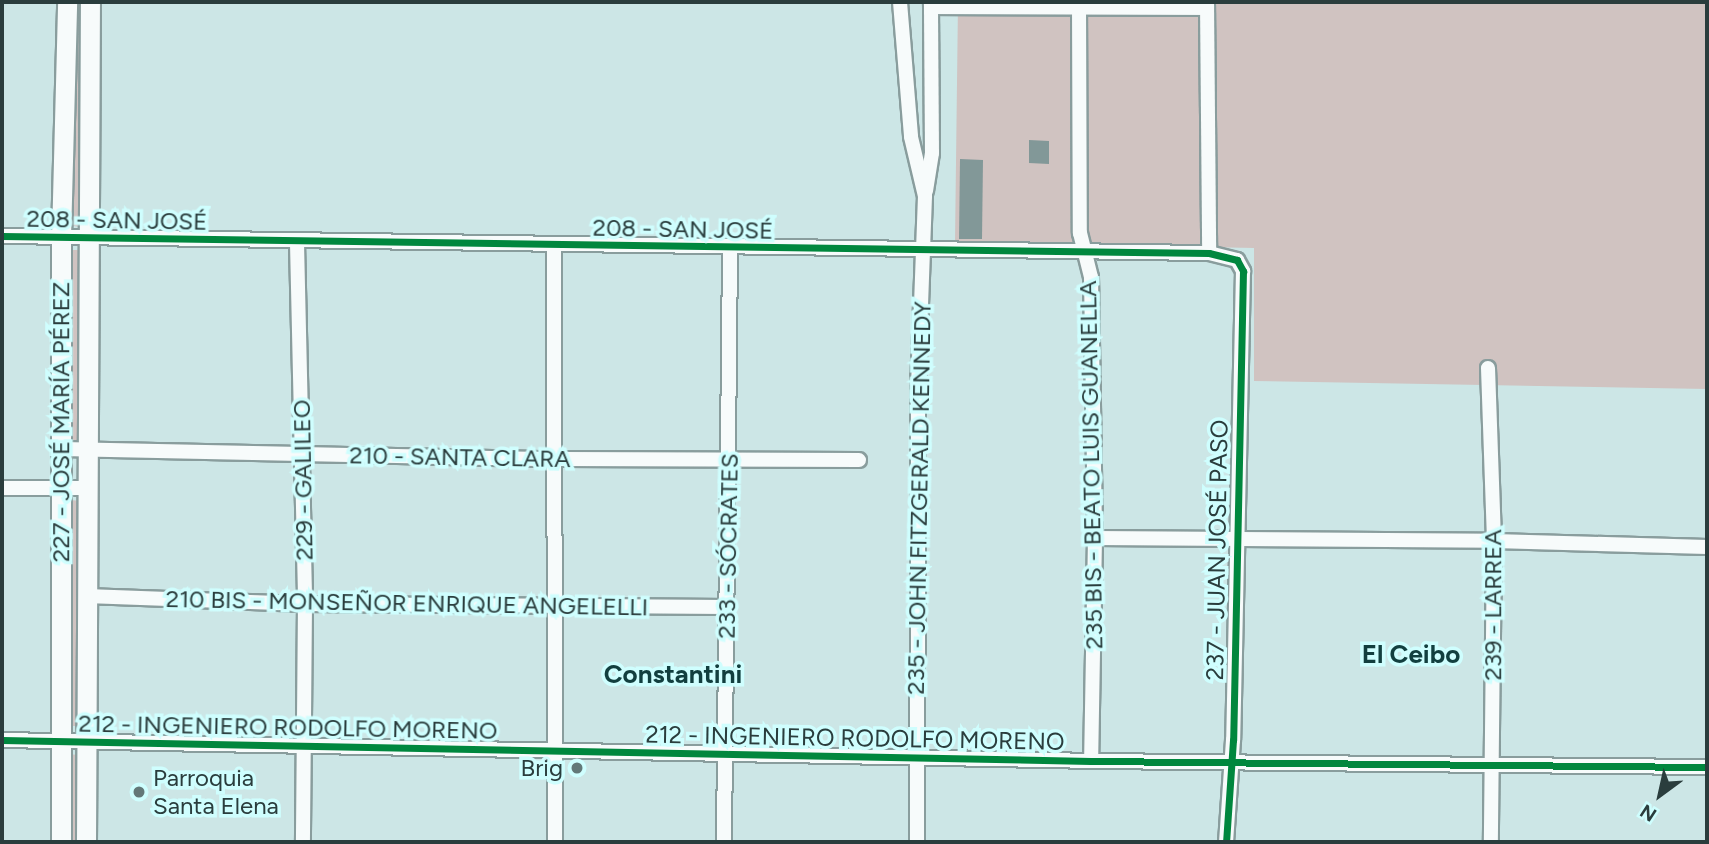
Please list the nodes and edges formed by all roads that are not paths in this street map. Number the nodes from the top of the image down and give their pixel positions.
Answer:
1 (66, 2) edge
2 (90, 2) edge
3 (900, 2) edge
4 (931, 4) edge
5 (1079, 5) edge
6 (1207, 5) edge
7 (925, 196) junction
8 (2, 236) edge
9 (61, 237) junction
10 (86, 239) junction
11 (297, 243) junction
12 (554, 246) junction
13 (730, 250) junction
14 (922, 250) junction
15 (1082, 251) junction
16 (1209, 253) junction
17 (1237, 260) joint
18 (1488, 368) dead end
19 (62, 449) junction
20 (87, 449) junction
21 (303, 454) junction
22 (552, 459) junction
23 (729, 460) junction
24 (859, 460) dead end
25 (2, 488) edge
26 (87, 488) junction
27 (61, 489) junction
28 (1096, 538) junction
29 (1236, 539) junction
30 (1494, 541) junction
31 (1707, 547) edge
32 (86, 596) junction
33 (305, 604) junction
34 (552, 607) junction
35 (727, 607) junction
36 (2, 740) edge
37 (61, 740) junction
38 (86, 741) junction
39 (304, 748) junction
40 (554, 752) junction
41 (725, 754) junction
42 (916, 755) junction
43 (1091, 761) junction
44 (1229, 764) junction
45 (1492, 764) junction
46 (1707, 767) edge
47 (61, 842) edge
48 (86, 842) edge
49 (303, 842) edge
50 (555, 842) edge
51 (724, 842) edge
52 (917, 842) edge
53 (1226, 842) edge
54 (1490, 842) edge

1 - 9 street, 227 - JOSÉ MARÍA PÉREZ
2 - 10 street, 227 - JOSÉ MARÍA PÉREZ
3 - 7 street, 235 - JOHN FITZGERALD KENNEDY
4 - 5 street
4 - 7 street, 235 - JOHN FITZGERALD KENNEDY
5 - 6 street
5 - 15 street, 235 BIS - BEATO LUIS GUANELLA
6 - 16 street
7 - 14 street, 235 - JOHN FITZGERALD KENNEDY
8 - 9 street, 208 - SAN JOSÉ
9 - 10 street, 208 - SAN JOSÉ
9 - 19 street, 227 - JOSÉ MARÍA PÉREZ
10 - 11 street, 208 - SAN JOSÉ
10 - 20 street, 227 - JOSÉ MARÍA PÉREZ
11 - 12 street, 208 - SAN JOSÉ
11 - 21 street, 229 - GALILEO
12 - 13 street, 208 - SAN JOSÉ
12 - 22 street
13 - 14 street, 208 - SAN JOSÉ
13 - 23 street, 233 - SÓCRATES
14 - 15 street, 208 - SAN JOSÉ
14 - 42 street, 235 - JOHN FITZGERALD KENNEDY
15 - 16 street, 208 - SAN JOSÉ
15 - 28 street, 235 BIS - BEATO LUIS GUANELLA
16 - 17 street, 208 - SAN JOSÉ
17 - 29 street, 237 - JUAN JOSÉ PASO
18 - 30 street, 239 - LARREA
19 - 20 street, 210 - SANTA CLARA
19 - 27 street, 227 - JOSÉ MARÍA PÉREZ
20 - 21 street, 210 - SANTA CLARA
20 - 26 street, 227 - JOSÉ MARÍA PÉREZ
21 - 22 street, 210 - SANTA CLARA
21 - 33 street, 229 - GALILEO
22 - 23 street, 210 - SANTA CLARA
22 - 34 street
23 - 24 street, 210 - SANTA CLARA
23 - 35 street, 233 - SÓCRATES
25 - 27 street
26 - 27 street
26 - 32 street, 227 - JOSÉ MARÍA PÉREZ
27 - 37 street, 227 - JOSÉ MARÍA PÉREZ
28 - 29 street
28 - 43 street, 235 BIS - BEATO LUIS GUANELLA
29 - 30 street
29 - 44 street, 237 - JUAN JOSÉ PASO
30 - 31 street
30 - 45 street, 239 - LARREA
32 - 33 street, 210 BIS - MONSEÑOR ENRIQUE ANGELELLI
32 - 38 street, 227 - JOSÉ MARÍA PÉREZ
33 - 34 street, 210 BIS - MONSEÑOR ENRIQUE ANGELELLI
33 - 39 street, 229 - GALILEO
34 - 35 street, 210 BIS - MONSEÑOR ENRIQUE ANGELELLI
34 - 40 street
35 - 41 street, 233 - SÓCRATES
36 - 37 street, 212 - INGENIERO RODOLFO MORENO
37 - 38 street, 212 - INGENIERO RODOLFO MORENO
37 - 47 street, 227 - JOSÉ MARÍA PÉREZ
38 - 39 street, 212 - INGENIERO RODOLFO MORENO
38 - 48 street, 227 - JOSÉ MARÍA PÉREZ
39 - 40 street, 212 - INGENIERO RODOLFO MORENO
39 - 49 street, 229 - GALILEO
40 - 41 street, 212 - INGENIERO RODOLFO MORENO
40 - 50 street
41 - 42 street, 212 - INGENIERO RODOLFO MORENO
41 - 51 street, 233 - SÓCRATES
42 - 43 street, 212 - INGENIERO RODOLFO MORENO
42 - 52 street, 235 - JOHN FITZGERALD KENNEDY
43 - 44 street, 212 - INGENIERO RODOLFO MORENO
44 - 45 street, 212 - INGENIERO RODOLFO MORENO
44 - 53 street, 237 - JUAN JOSÉ PASO
45 - 46 street, 212 - INGENIERO RODOLFO MORENO
45 - 54 street, 239 - LARREA

